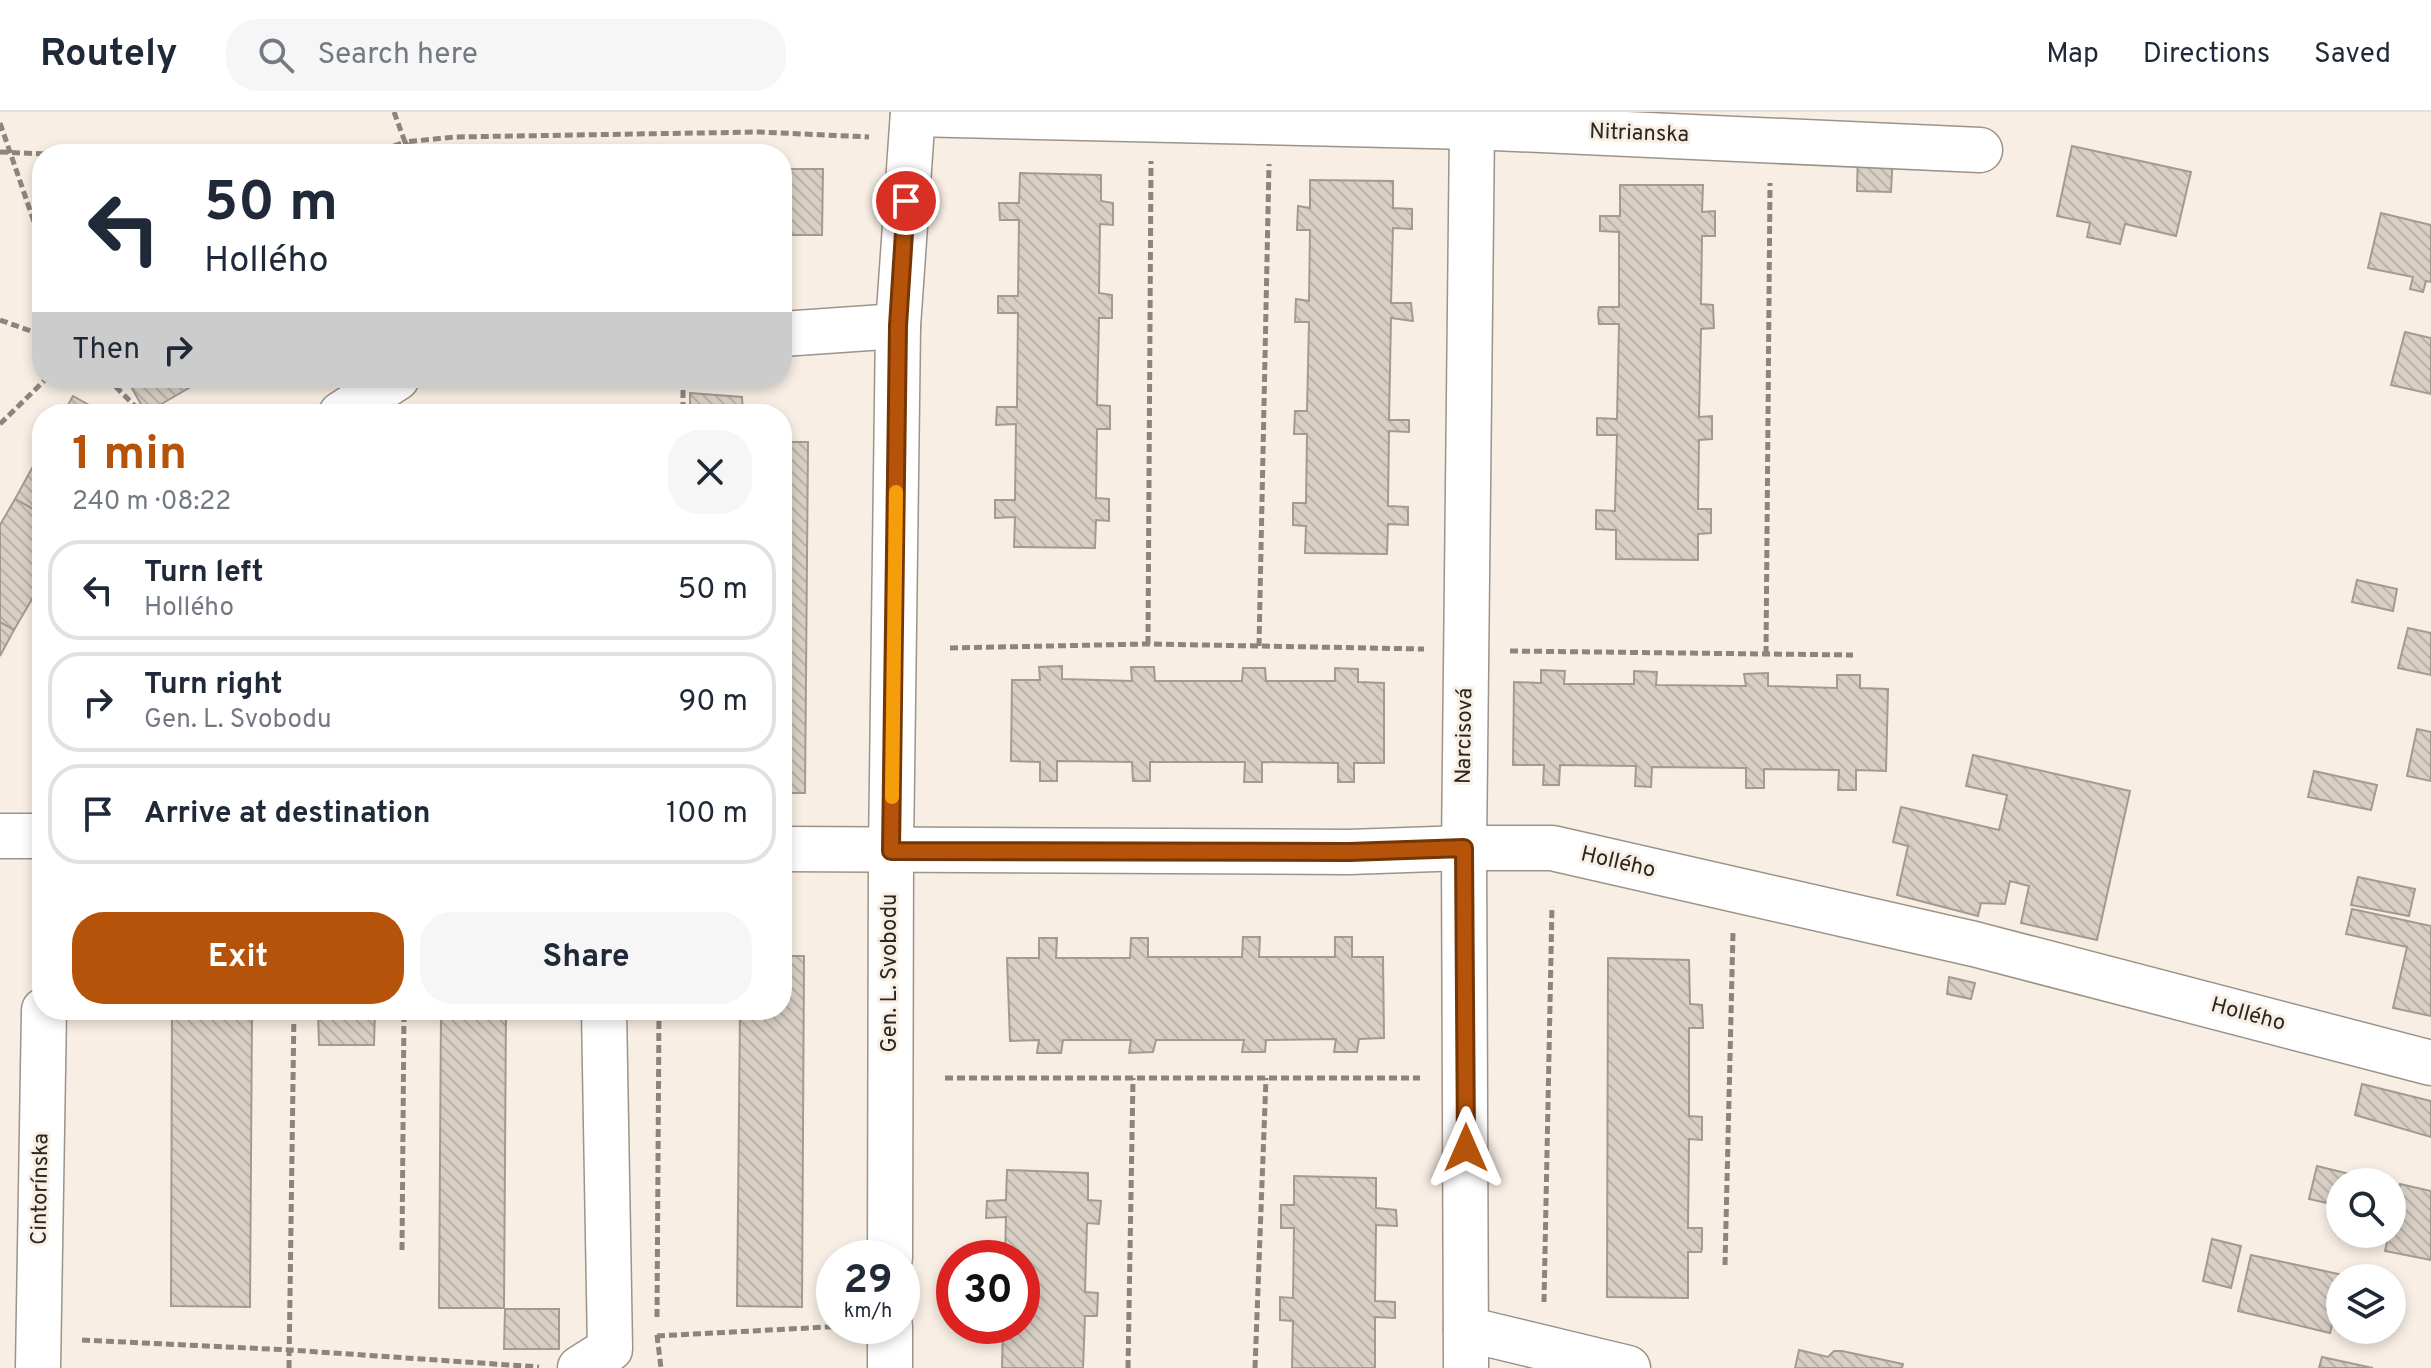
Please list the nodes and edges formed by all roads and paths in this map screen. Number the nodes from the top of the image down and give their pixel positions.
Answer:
1 (394, 112) edge
2 (1151, 120) junction
3 (912, 121) edge
4 (0, 123) edge
5 (1270, 123) junction
6 (1472, 127) junction
7 (1770, 140) junction
8 (405, 142) junction
9 (399, 144) edge
10 (1980, 150) dead end
11 (0, 152) edge
12 (10, 153) junction
13 (32, 154) edge
14 (32, 216) edge
15 (0, 320) edge
16 (898, 326) junction
17 (32, 331) edge
18 (792, 333) edge
19 (37, 388) edge
20 (117, 388) edge
21 (381, 388) edge
22 (133, 404) edge
23 (357, 404) edge
24 (0, 424) edge
25 (1148, 644) junction
26 (1259, 646) junction
27 (950, 648) dead end
28 (1467, 650) junction
29 (1766, 654) junction
30 (1853, 655) dead end
31 (0, 836) edge
32 (32, 836) edge
33 (1464, 848) junction
34 (792, 849) edge
35 (891, 851) junction
36 (1552, 906) dead end
37 (1733, 926) dead end
38 (44, 1020) edge
39 (294, 1020) edge
40 (404, 1020) edge
41 (604, 1020) edge
42 (659, 1020) edge
43 (2431, 1063) edge
44 (945, 1078) dead end
45 (1133, 1078) junction
46 (1266, 1078) junction
47 (1433, 1078) dead end
48 (890, 1240) edge
49 (402, 1250) dead end
50 (1725, 1265) dead end
51 (816, 1328) edge
52 (657, 1336) junction
53 (80, 1340) dead end
54 (890, 1344) edge
55 (1466, 1347) edge
56 (1543, 1347) junction
57 (290, 1350) junction
58 (595, 1358) edge
59 (38, 1368) edge
60 (289, 1368) edge
61 (551, 1368) edge
62 (661, 1368) edge
63 (890, 1368) edge
64 (1128, 1368) edge
65 (1255, 1368) edge
66 (1628, 1368) edge

1 - 8 path
2 - 3 street, Nitrianska
2 - 5 street, Nitrianska
2 - 25 path
3 - 8 path
3 - 16 street, Gen. L. Svobodu
4 - 12 path
5 - 6 street, Nitrianska
5 - 26 path
6 - 7 street, Nitrianska
6 - 28 street, Narcisová
7 - 10 street, Nitrianska
7 - 29 path
8 - 9 path
11 - 12 path
12 - 13 path
12 - 14 path
15 - 17 path
16 - 18 street
16 - 35 street, Gen. L. Svobodu
19 - 24 path
20 - 22 path
21 - 23 street
25 - 26 path
25 - 27 path
26 - 28 path
28 - 29 path
28 - 33 street, Narcisová
29 - 30 path
31 - 32 street
33 - 35 street, Hollého
33 - 43 street, Hollého
33 - 55 street, Narcisová
34 - 35 street, Hollého
35 - 48 street, Gen. L. Svobodu
36 - 56 path
37 - 50 path
38 - 59 street, Cintorínska
39 - 57 path
40 - 49 path
41 - 58 street
42 - 52 path
44 - 45 path
45 - 46 path
45 - 64 path
46 - 47 path
46 - 65 path
51 - 52 path
52 - 58 path
52 - 62 path
53 - 57 path
54 - 63 street
55 - 56 street
56 - 66 street
57 - 60 path
57 - 61 path

